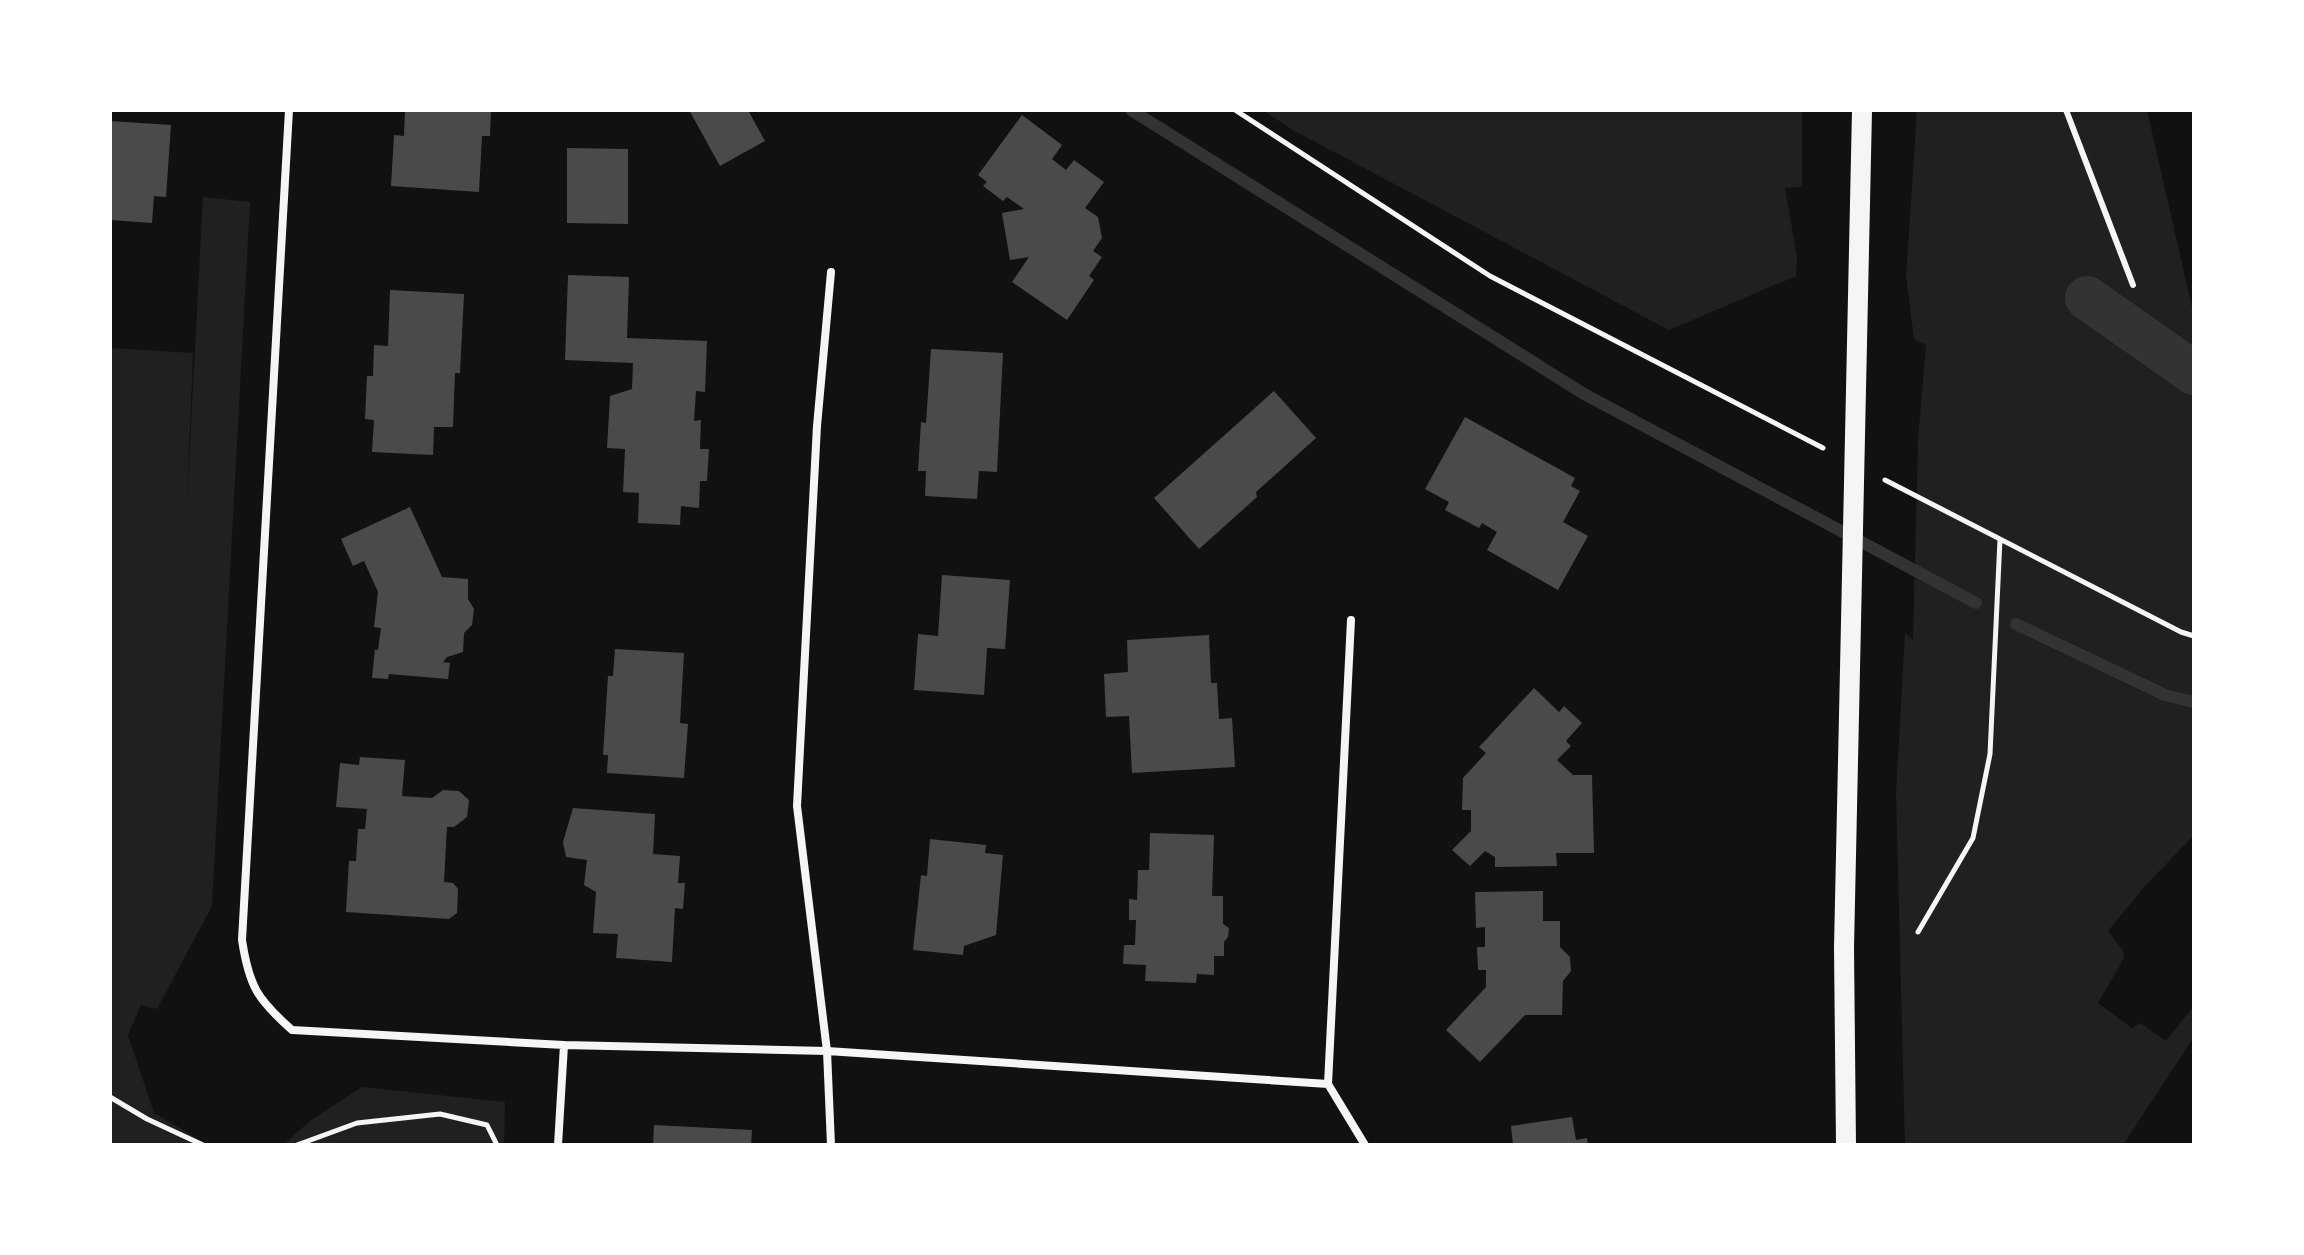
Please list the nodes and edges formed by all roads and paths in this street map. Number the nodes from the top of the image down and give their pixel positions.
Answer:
1 (289, 110) edge
2 (1235, 110) edge
3 (1862, 110) edge
4 (2066, 110) edge
5 (831, 272) dead end
6 (2133, 285) dead end
7 (1830, 452) dead end
8 (1873, 473) dead end
9 (2000, 539) junction
10 (1351, 620) dead end
11 (2194, 636) edge
12 (1918, 932) dead end
13 (564, 1045) junction
14 (827, 1051) junction
15 (1328, 1084) junction
16 (110, 1097) edge
17 (203, 1145) edge
18 (297, 1145) edge
19 (497, 1145) edge
20 (558, 1145) edge
21 (831, 1145) edge
22 (1365, 1145) edge
23 (1846, 1145) edge

1 - 13 street
2 - 7 path
3 - 23 main road
4 - 6 lane
5 - 14 street
8 - 9 path
9 - 11 path
9 - 12 path
10 - 15 street
13 - 14 street
13 - 20 street
14 - 15 street
14 - 21 street
15 - 22 street
16 - 17 path
18 - 19 path

